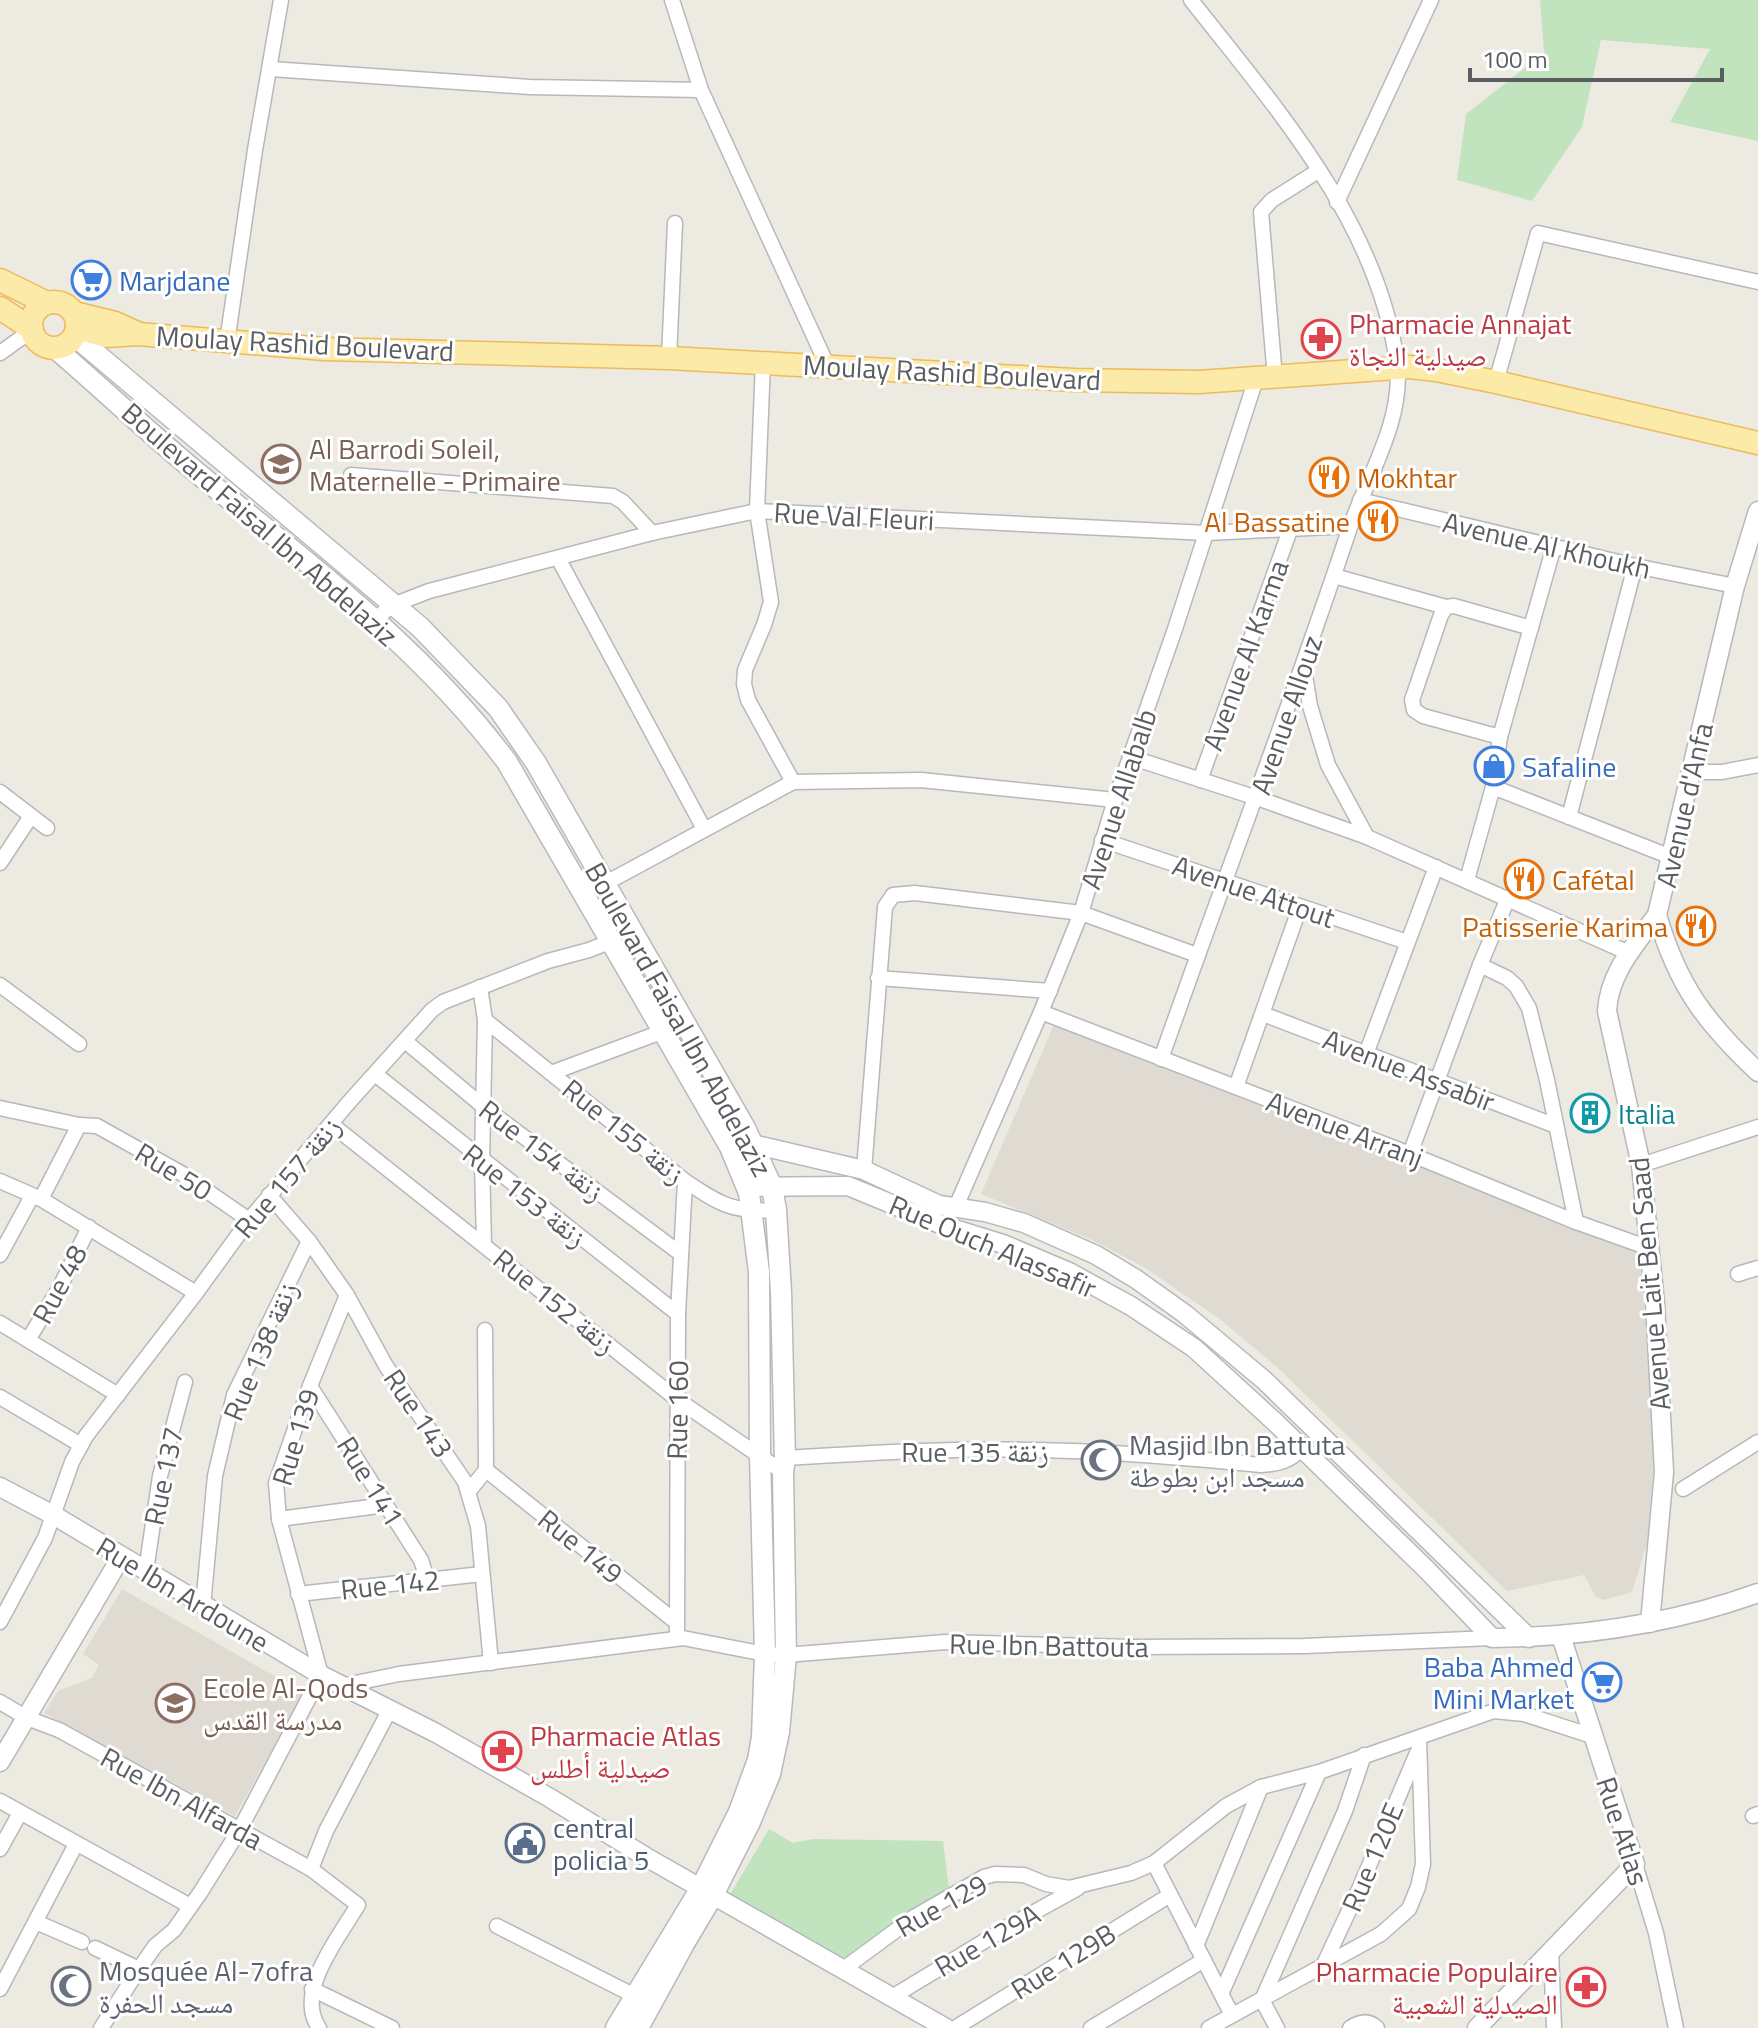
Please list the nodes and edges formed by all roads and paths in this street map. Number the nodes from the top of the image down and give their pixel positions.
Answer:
1 (281, 0) edge
2 (672, 0) edge
3 (1191, 0) edge
4 (1431, 0) edge
5 (271, 69) junction
6 (701, 90) junction
7 (1318, 171) junction
8 (1337, 202) junction
9 (675, 223) dead end
10 (0, 280) edge
11 (1758, 282) edge
12 (47, 303) junction
13 (0, 308) edge
14 (75, 325) junction
15 (33, 332) junction
16 (227, 342) junction
17 (55, 348) junction
18 (0, 353) edge
19 (669, 358) junction
20 (763, 362) junction
21 (828, 367) junction
22 (1397, 368) junction
23 (1266, 378) junction
24 (1496, 382) junction
25 (1758, 443) edge
26 (351, 475) dead end
27 (1360, 500) junction
28 (757, 511) junction
29 (1758, 511) edge
30 (289, 518) junction
31 (1350, 526) junction
32 (1290, 530) junction
33 (652, 533) junction
34 (1207, 533) junction
35 (279, 538) junction
36 (1554, 546) junction
37 (558, 558) junction
38 (1635, 566) junction
39 (1334, 576) junction
40 (1735, 586) junction
41 (393, 605) junction
42 (1446, 607) junction
43 (375, 619) junction
44 (1531, 628) junction
45 (1304, 667) junction
46 (1500, 737) junction
47 (1130, 757) junction
48 (1758, 765) edge
49 (1691, 772) junction
50 (1200, 780) junction
51 (793, 782) junction
52 (1493, 787) junction
53 (0, 792) edge
54 (1257, 798) junction
55 (1115, 800) junction
56 (31, 816) junction
57 (1569, 817) junction
58 (47, 828) dead end
59 (704, 829) junction
60 (1367, 837) junction
61 (1102, 840) junction
62 (1671, 857) junction
63 (0, 863) edge
64 (1436, 867) junction
65 (1224, 880) junction
66 (1467, 880) junction
67 (604, 884) junction
68 (582, 891) junction
69 (1508, 898) junction
70 (1300, 907) junction
71 (1081, 913) junction
72 (1657, 915) junction
73 (612, 941) junction
74 (1407, 942) junction
75 (1629, 953) junction
76 (1197, 955) junction
77 (1480, 965) junction
78 (878, 978) junction
79 (0, 985) edge
80 (480, 987) junction
81 (1050, 991) junction
82 (1041, 1012) junction
83 (1263, 1014) junction
84 (485, 1020) junction
85 (664, 1031) junction
86 (405, 1041) junction
87 (79, 1044) dead end
88 (1366, 1054) junction
89 (1161, 1059) junction
90 (1758, 1072) edge
91 (551, 1073) junction
92 (375, 1074) junction
93 (1436, 1080) junction
94 (1236, 1087) junction
95 (0, 1108) edge
96 (485, 1108) junction
97 (331, 1124) junction
98 (79, 1125) junction
99 (1556, 1126) junction
100 (1758, 1127) edge
101 (752, 1144) junction
102 (1410, 1154) junction
103 (482, 1162) junction
104 (1641, 1165) junction
105 (864, 1170) junction
106 (0, 1181) edge
107 (685, 1181) junction
108 (747, 1187) junction
109 (772, 1187) junction
110 (269, 1195) junction
111 (36, 1198) junction
112 (955, 1209) junction
113 (776, 1210) junction
114 (752, 1211) junction
115 (249, 1220) junction
116 (1576, 1222) junction
117 (89, 1227) junction
118 (309, 1241) junction
119 (484, 1245) junction
120 (1649, 1248) junction
121 (681, 1254) junction
122 (0, 1255) edge
123 (1758, 1268) edge
124 (1738, 1274) dead end
125 (196, 1293) junction
126 (347, 1295) junction
127 (678, 1314) junction
128 (0, 1323) edge
129 (485, 1330) dead end
130 (28, 1340) junction
131 (185, 1382) dead end
132 (310, 1386) junction
133 (118, 1395) junction
134 (0, 1397) edge
135 (678, 1400) junction
136 (1758, 1442) edge
137 (81, 1445) junction
138 (1302, 1447) junction
139 (760, 1455) junction
140 (784, 1465) junction
141 (486, 1470) junction
142 (0, 1487) edge
143 (1683, 1489) dead end
144 (469, 1491) junction
145 (386, 1505) junction
146 (55, 1516) junction
147 (279, 1519) junction
148 (121, 1557) junction
149 (146, 1571) junction
150 (482, 1574) junction
151 (427, 1579) junction
152 (1758, 1593) edge
153 (298, 1594) junction
154 (203, 1606) junction
155 (2, 1613) edge
156 (676, 1622) junction
157 (1650, 1623) junction
158 (1561, 1636) junction
159 (677, 1638) junction
160 (1492, 1638) junction
161 (1529, 1638) junction
162 (765, 1654) junction
163 (786, 1655) junction
164 (491, 1663) junction
165 (321, 1675) junction
166 (341, 1686) junction
167 (0, 1702) edge
168 (389, 1711) junction
169 (27, 1718) junction
170 (1592, 1736) junction
171 (1419, 1743) junction
172 (1364, 1755) junction
173 (0, 1762) edge
174 (1319, 1772) junction
175 (1261, 1787) junction
176 (0, 1801) edge
177 (20, 1813) junction
178 (240, 1829) junction
179 (76, 1844) junction
180 (0, 1849) edge
181 (1154, 1863) junction
182 (1635, 1864) junction
183 (311, 1869) junction
184 (1082, 1885) junction
185 (707, 1892) junction
186 (1170, 1895) junction
187 (190, 1906) junction
188 (36, 1922) junction
189 (497, 1926) dead end
190 (1196, 1946) junction
191 (1551, 1951) junction
192 (1204, 1960) junction
193 (1324, 1965) junction
194 (139, 1969) junction
195 (842, 1970) junction
196 (0, 1989) edge
197 (312, 1989) junction
198 (1222, 1992) junction
199 (635, 1996) junction
200 (892, 1997) junction
201 (1262, 2000) junction
202 (1232, 2015) junction
203 (101, 2028) edge
204 (319, 2028) edge
205 (392, 2028) edge
206 (616, 2028) edge
207 (638, 2028) edge
208 (946, 2028) edge
209 (955, 2028) edge
210 (1091, 2028) edge
211 (1209, 2028) edge
212 (1277, 2028) edge
213 (1350, 2028) edge
214 (1377, 2028) edge
215 (1477, 2028) edge
216 (1554, 2028) edge
217 (1676, 2028) edge

1 - 5 street
2 - 6 street
3 - 7 street, Avenue Allouz
4 - 8 street
5 - 6 street
5 - 16 street
6 - 21 street
7 - 8 street, Avenue Allouz
7 - 23 street
8 - 22 street, Avenue Allouz
9 - 19 street
10 - 12 main road
11 - 24 street
12 - 14 main road
12 - 15 main road
13 - 15 main road
14 - 16 main road, Moulay Rashid Boulevard
14 - 17 main road
14 - 30 main road, Boulevard Faisal Ibn Abdelaziz
15 - 17 main road
15 - 18 street
16 - 19 main road, Moulay Rashid Boulevard
17 - 35 main road, Boulevard Faisal Ibn Abdelaziz
19 - 20 main road, Moulay Rashid Boulevard
20 - 21 main road, Moulay Rashid Boulevard
20 - 28 street
21 - 23 main road, Moulay Rashid Boulevard
22 - 23 main road, Moulay Rashid Boulevard
22 - 24 main road, Moulay Rashid Boulevard
22 - 27 street, Avenue Allouz
23 - 34 street, Avenue Allabalb
24 - 25 main road, Moulay Rashid Boulevard
26 - 33 street
27 - 31 street, Avenue Allouz
27 - 36 street, Avenue Al Khoukh
28 - 33 street, Rue Val Fleuri
28 - 34 street, Rue Val Fleuri
28 - 51 street
29 - 40 street, Avenue d'Anfa
30 - 35 main road
30 - 41 main road, Boulevard Faisal Ibn Abdelaziz
31 - 32 street, Rue Val Fleuri
31 - 39 street, Avenue Allouz
32 - 34 street, Rue Val Fleuri
32 - 50 street, Avenue Al Karma
33 - 37 street, Rue Val Fleuri
34 - 47 street, Avenue Allabalb
35 - 43 main road, Boulevard Faisal Ibn Abdelaziz
36 - 38 street, Avenue Al Khoukh
36 - 44 street
37 - 41 street, Rue Val Fleuri
37 - 59 street
38 - 40 street, Avenue Al Khoukh
38 - 57 street
39 - 42 street
39 - 45 street, Avenue Allouz
40 - 49 street, Avenue d'Anfa
41 - 43 street, Rue Val Fleuri
41 - 67 main road, Boulevard Faisal Ibn Abdelaziz
42 - 44 street
42 - 46 street
43 - 68 main road, Boulevard Faisal Ibn Abdelaziz
44 - 46 street
45 - 54 street, Avenue Allouz
45 - 60 street
46 - 52 street
47 - 50 street
47 - 55 street, Avenue Allabalb
48 - 49 street
49 - 62 street, Avenue d'Anfa
50 - 54 street
51 - 55 street
51 - 59 street
52 - 57 street
52 - 66 street
53 - 56 street
54 - 60 street
54 - 65 street, Avenue Allouz
55 - 61 street, Avenue Allabalb
56 - 58 street
56 - 63 street
57 - 62 street
59 - 67 street
60 - 64 street
61 - 65 street, Avenue Attout
61 - 71 street, Avenue Allabalb
62 - 72 street, Avenue d'Anfa
64 - 66 street
64 - 74 street
65 - 70 street, Avenue Attout
65 - 76 street, Avenue Allouz
66 - 69 street
67 - 68 street
67 - 101 main road, Boulevard Faisal Ibn Abdelaziz
68 - 73 main road, Boulevard Faisal Ibn Abdelaziz
69 - 75 street
69 - 77 street
70 - 74 street, Avenue Attout
70 - 83 street
71 - 76 street
71 - 78 street
71 - 81 street, Avenue Allabalb
72 - 75 street, Avenue Lait Ben Saad
72 - 90 street, Avenue d'Anfa
73 - 80 street, Rue 157 زنقة
73 - 85 main road, Boulevard Faisal Ibn Abdelaziz
74 - 88 street
75 - 104 street, Avenue Lait Ben Saad
76 - 89 street, Avenue Allouz
77 - 93 street
77 - 99 street
78 - 81 street
78 - 105 street
79 - 87 street
80 - 84 street
80 - 86 street, Rue 157 زنقة
81 - 82 street, Avenue Allabalb
82 - 89 street, Avenue Arranj
82 - 112 street, Avenue Allabalb
83 - 88 street, Avenue Assabir
83 - 94 street
84 - 91 street, Rue 155 زنقة
84 - 96 street
85 - 91 street
85 - 108 main road, Boulevard Faisal Ibn Abdelaziz
86 - 92 street, Rue 157 زنقة
86 - 96 street, Rue 154 زنقة
88 - 93 street, Avenue Assabir
89 - 94 street, Avenue Arranj
91 - 107 street, Rue 155 زنقة
92 - 97 street, Rue 157 زنقة
92 - 103 street, Rue 153 زنقة
93 - 99 street, Avenue Assabir
93 - 102 street
94 - 102 street, Avenue Arranj
95 - 98 street
96 - 103 street
96 - 121 street, Rue 154 زنقة
97 - 110 street, Rue 157 زنقة
97 - 119 street, Rue 152 زنقة
98 - 111 street
98 - 115 street, Rue 50
99 - 116 street
100 - 104 street
101 - 105 street, Rue Ouch Alassafir
101 - 109 main road, Boulevard Faisal Ibn Abdelaziz
102 - 116 street, Avenue Arranj
103 - 119 street
103 - 127 street, Rue 153 زنقة
104 - 120 street, Avenue Lait Ben Saad
105 - 112 street, Rue Ouch Alassafir
106 - 111 street
107 - 114 street, Rue 155 زنقة
107 - 121 street, Rue 160
108 - 109 street, Rue Ouch Alassafir
108 - 114 main road, Boulevard Faisal Ibn Abdelaziz
109 - 113 main road, Boulevard Faisal Ibn Abdelaziz
109 - 138 street, Rue Ouch Alassafir
110 - 115 street, Rue 157 زنقة
110 - 118 street, Rue 143
111 - 117 street
111 - 122 street
112 - 161 street, Rue Ouch Alassafir
113 - 114 street, Rue 155 زنقة
113 - 140 main road, Boulevard Faisal Ibn Abdelaziz
114 - 139 main road, Boulevard Faisal Ibn Abdelaziz
115 - 125 street, Rue 157 زنقة
116 - 120 street, Avenue Arranj
117 - 125 street
117 - 130 street, Rue 48
118 - 126 street, Rue 143
118 - 154 street, Rue 138 زنقة
119 - 135 street, Rue 152 زنقة
120 - 157 street, Avenue Lait Ben Saad
121 - 127 street, Rue 160
123 - 124 street
125 - 133 street, Rue 157 زنقة
126 - 132 street, Rue 139
126 - 144 street, Rue 143
127 - 135 street, Rue 160
128 - 130 street
129 - 141 street
130 - 133 street
131 - 149 street, Rue 137
132 - 145 street, Rue 141
132 - 147 street, Rue 139
133 - 137 street, Rue 157 زنقة
134 - 137 street
135 - 139 street, Rue 152 زنقة
135 - 156 street, Rue 160
136 - 143 street
137 - 146 street, Rue 157 زنقة
138 - 140 street, Rue 135 زنقة
138 - 160 street, Rue Ouch Alassafir
139 - 140 street, Rue 152 زنقة
139 - 162 main road, Boulevard Faisal Ibn Abdelaziz
140 - 163 main road, Boulevard Faisal Ibn Abdelaziz
141 - 144 street
141 - 156 street, Rue 149
142 - 146 street, Rue Ibn Ardoune
144 - 150 street, Rue 143
145 - 147 street
145 - 151 street, Rue 141
146 - 148 street, Rue Ibn Ardoune
146 - 155 street, Rue 157 زنقة
147 - 153 street, Rue 139
148 - 149 street, Rue Ibn Ardoune
148 - 169 street
149 - 154 street, Rue Ibn Ardoune
150 - 151 street, Rue 142
150 - 164 street, Rue 143
151 - 153 street, Rue 142
152 - 157 street, Rue Ibn Battouta
153 - 165 street, Rue 139
154 - 165 street, Rue Ibn Ardoune
156 - 159 street, Rue 160
157 - 158 street, Rue Ibn Battouta
158 - 161 street, Rue Ibn Battouta
158 - 170 street, Rue Atlas
159 - 162 street, Rue Ibn Battouta
159 - 164 street, Rue Ibn Battouta
160 - 161 street, Rue Ibn Battouta
160 - 163 street, Rue Ibn Battouta
162 - 163 street, Rue Ibn Battouta
162 - 185 main road, Boulevard Faisal Ibn Abdelaziz
163 - 185 main road, Boulevard Faisal Ibn Abdelaziz
164 - 166 street, Rue Ibn Battouta
165 - 166 street, Rue Ibn Ardoune
165 - 178 street
166 - 168 street, Rue Ibn Ardoune
167 - 169 street, Rue Ibn Alfarda
168 - 183 street
168 - 185 street, Rue Ibn Ardoune
169 - 173 street
169 - 178 street, Rue Ibn Alfarda
170 - 171 street, Rue 129
170 - 182 street, Rue Atlas
171 - 172 street, Rue 129
171 - 193 street, Rue 120E
171 - 193 street
172 - 174 street, Rue 129
172 - 201 street
174 - 175 street, Rue 129
174 - 198 street
175 - 181 street, Rue 129
175 - 190 street
176 - 177 street
177 - 179 street
177 - 180 street
178 - 183 street, Rue Ibn Alfarda
178 - 187 street
179 - 187 street
179 - 188 street
181 - 184 street, Rue 129
181 - 186 street
182 - 191 street
182 - 217 street, Rue Atlas
183 - 197 street, Rue Ibn Alfarda
184 - 195 street, Rue 129
184 - 200 street, Rue 129A
185 - 195 street, Rue Ibn Ardoune
185 - 199 main road, Boulevard Faisal Ibn Abdelaziz
185 - 207 main road, Boulevard Faisal Ibn Abdelaziz
186 - 190 street
186 - 209 street, Rue 129B
187 - 194 street
188 - 194 street
188 - 196 street
189 - 199 street
190 - 192 street
191 - 215 street
191 - 216 street
192 - 198 street
192 - 210 street
193 - 201 street
194 - 203 street
195 - 200 street, Rue Ibn Ardoune
197 - 204 street
197 - 205 street
198 - 202 street
199 - 206 main road, Boulevard Faisal Ibn Abdelaziz
200 - 208 street, Rue Ibn Ardoune
201 - 202 street
201 - 212 street
202 - 211 street
213 - 214 street

